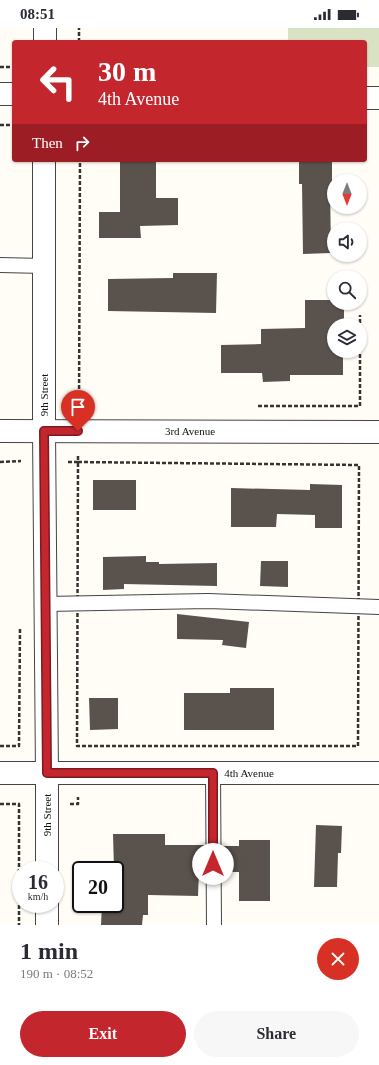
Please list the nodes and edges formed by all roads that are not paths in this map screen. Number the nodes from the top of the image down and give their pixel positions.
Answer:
1 (45, 28) edge
2 (45, 40) edge
3 (0, 94) edge
4 (12, 94) edge
5 (367, 98) edge
6 (379, 98) edge
7 (44, 162) edge
8 (0, 265) edge
9 (44, 266) junction
10 (0, 431) edge
11 (44, 431) junction
12 (379, 432) edge
13 (46, 604) junction
14 (379, 607) edge
15 (0, 772) edge
16 (47, 773) junction
17 (213, 773) junction
18 (379, 773) edge
19 (47, 861) edge
20 (47, 913) edge
21 (46, 925) edge
22 (214, 925) edge

1 - 2 street
3 - 4 street
5 - 6 street
7 - 9 street, 9th Street
8 - 9 lane
9 - 11 street, 9th Street
10 - 11 street, 3rd Avenue
11 - 12 street, 3rd Avenue
11 - 13 street, 9th Street
13 - 14 lane
13 - 16 street, 9th Street
15 - 16 street, 4th Avenue
16 - 17 street, 4th Avenue
16 - 19 street, 9th Street
17 - 18 street, 4th Avenue
17 - 22 lane
20 - 21 street

